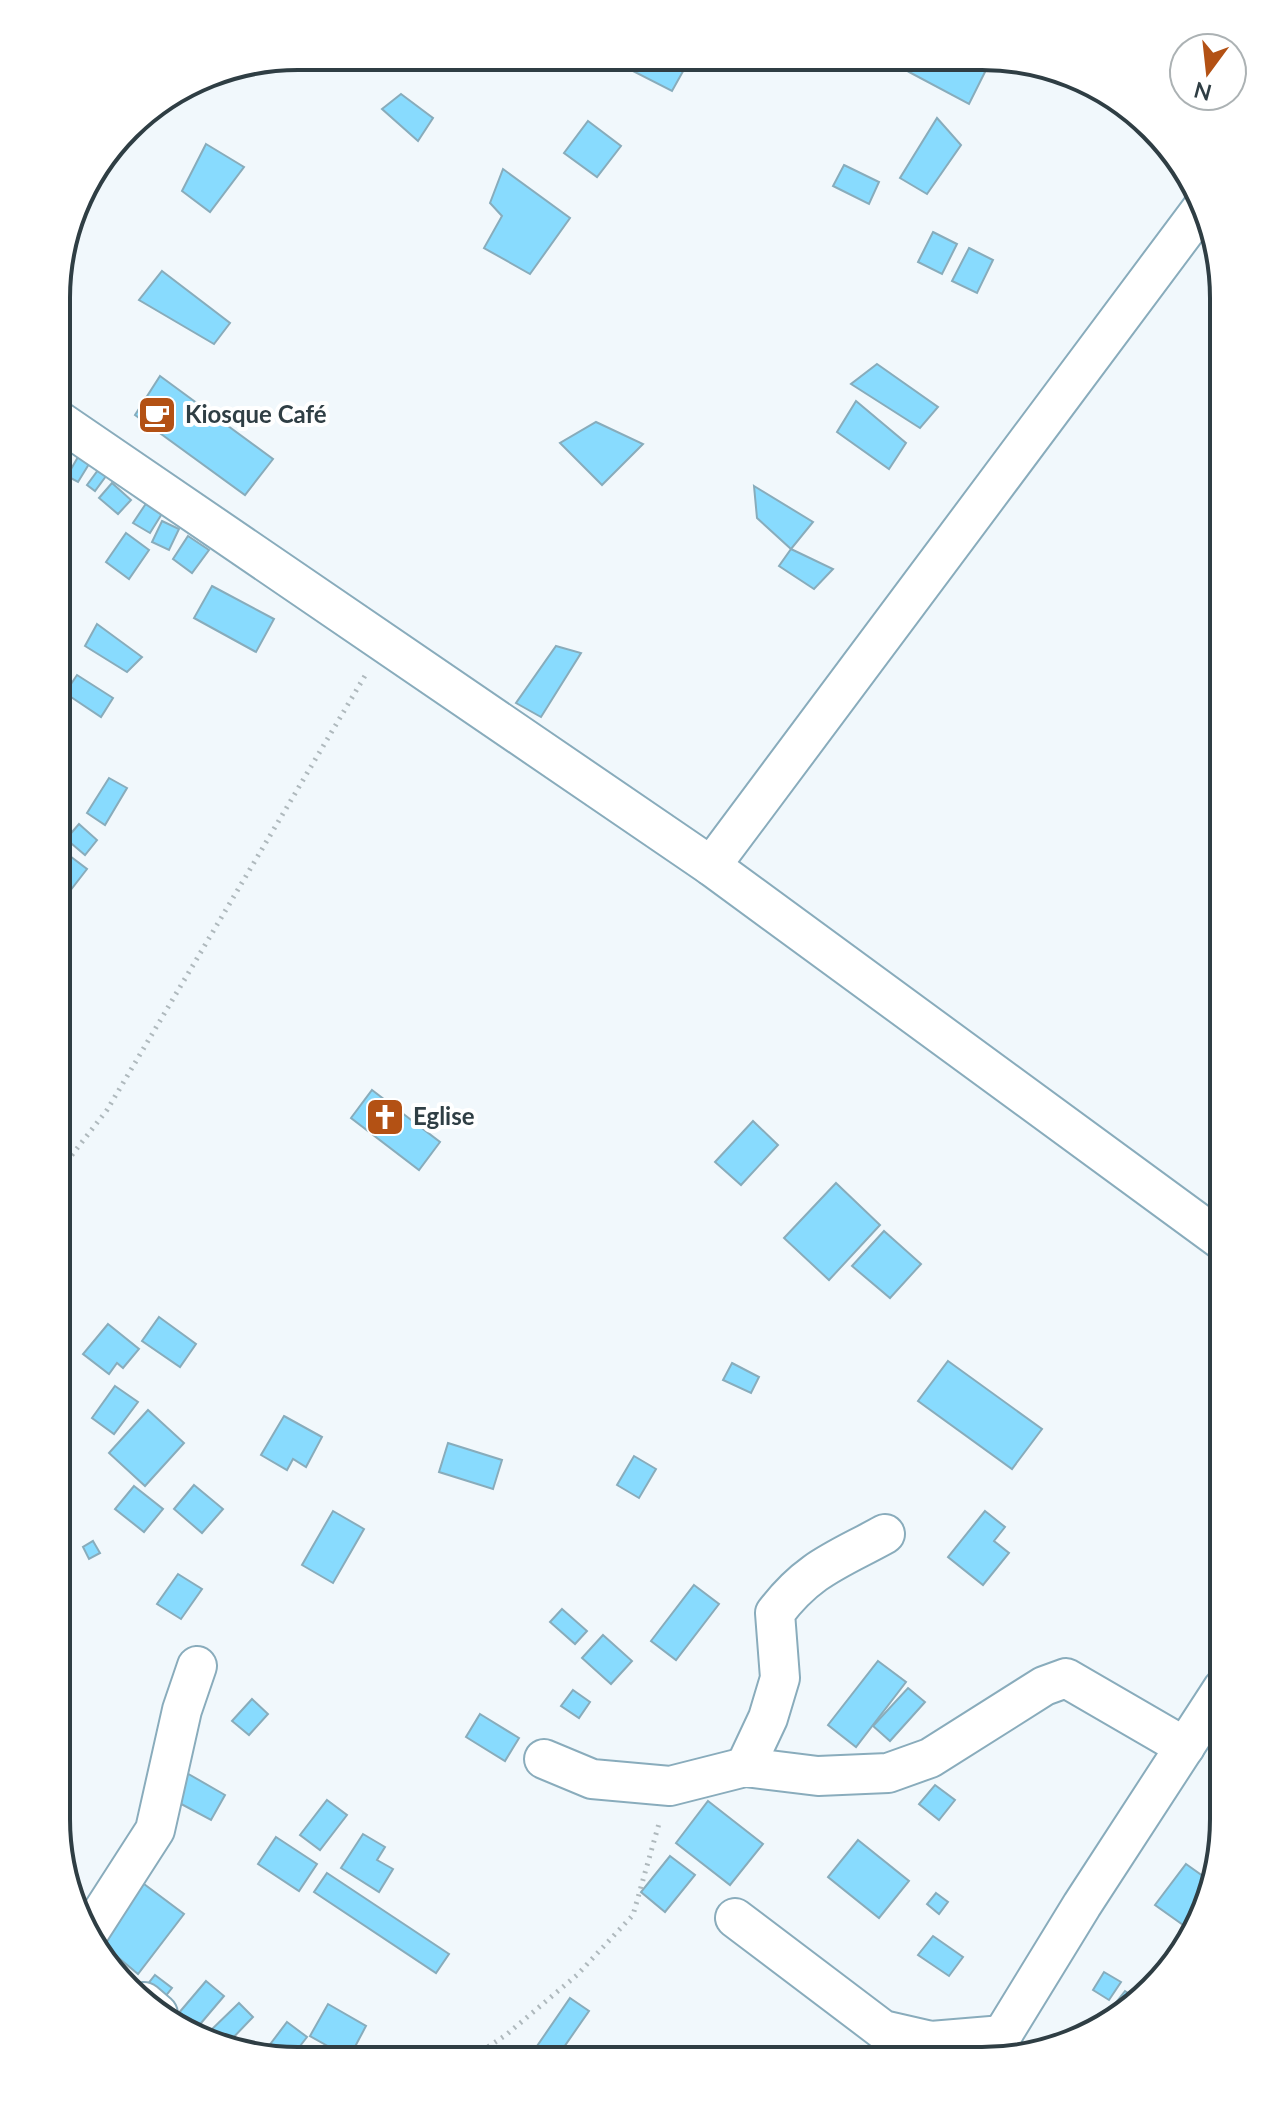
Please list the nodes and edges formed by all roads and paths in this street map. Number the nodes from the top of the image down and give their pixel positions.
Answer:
1 (1195, 217) edge
2 (70, 428) edge
3 (385, 643) junction
4 (711, 866) junction
5 (70, 1157) edge
6 (1210, 1232) edge
7 (885, 1534) dead end
8 (197, 1666) dead end
9 (1210, 1708) edge
10 (1185, 1747) junction
11 (544, 1759) dead end
12 (745, 1767) junction
13 (670, 1786) junction
14 (735, 1918) dead end
15 (96, 1922) edge
16 (488, 2047) edge
17 (986, 2047) edge
18 (996, 2047) edge

1 - 4 street
2 - 3 street
3 - 4 street
3 - 5 path
4 - 6 street
7 - 12 street
8 - 15 street
9 - 10 street
10 - 12 street
10 - 18 street
11 - 13 street
12 - 13 street
13 - 16 path
14 - 17 street

